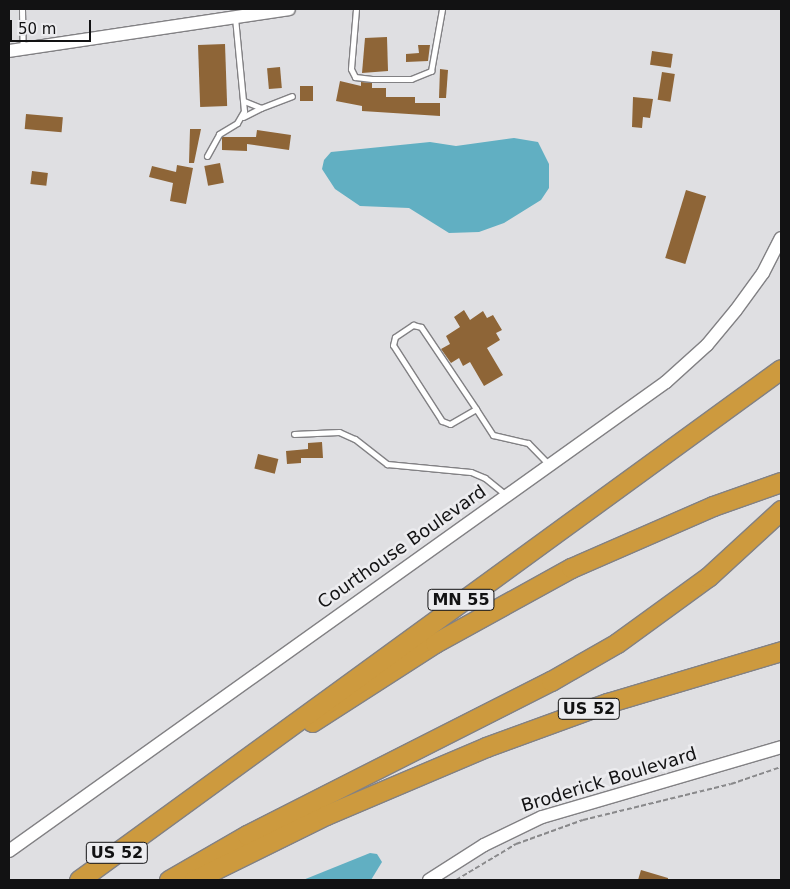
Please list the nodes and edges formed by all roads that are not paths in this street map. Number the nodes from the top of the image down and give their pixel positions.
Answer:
1 (22, 9) edge
2 (289, 9) edge
3 (356, 9) edge
4 (442, 9) edge
5 (235, 17) junction
6 (23, 49) junction
7 (9, 51) edge
8 (292, 96) dead end
9 (244, 101) junction
10 (261, 108) junction
11 (243, 118) junction
12 (207, 156) dead end
13 (781, 238) edge
14 (781, 369) edge
15 (476, 409) junction
16 (294, 434) dead end
17 (548, 465) junction
18 (781, 482) edge
19 (506, 495) junction
20 (781, 510) edge
21 (781, 651) edge
22 (781, 746) edge
23 (154, 825) junction
24 (9, 851) edge
25 (79, 880) edge
26 (169, 880) edge
27 (194, 880) edge
28 (429, 880) edge

1 - 6 lane
2 - 5 street
3 - 4 lane
5 - 6 street
5 - 9 lane
6 - 7 street
8 - 10 lane
9 - 10 lane
9 - 11 lane
10 - 11 lane
11 - 12 lane
13 - 17 street, Courthouse Boulevard
14 - 23 highway, MN 55
15 - 15 lane
15 - 17 lane
16 - 19 lane
17 - 19 street, Courthouse Boulevard
18 - 23 highway, US 52
19 - 24 street, Courthouse Boulevard
20 - 26 highway
21 - 27 highway, US 52
22 - 28 street, Broderick Boulevard
23 - 25 highway, US 52

